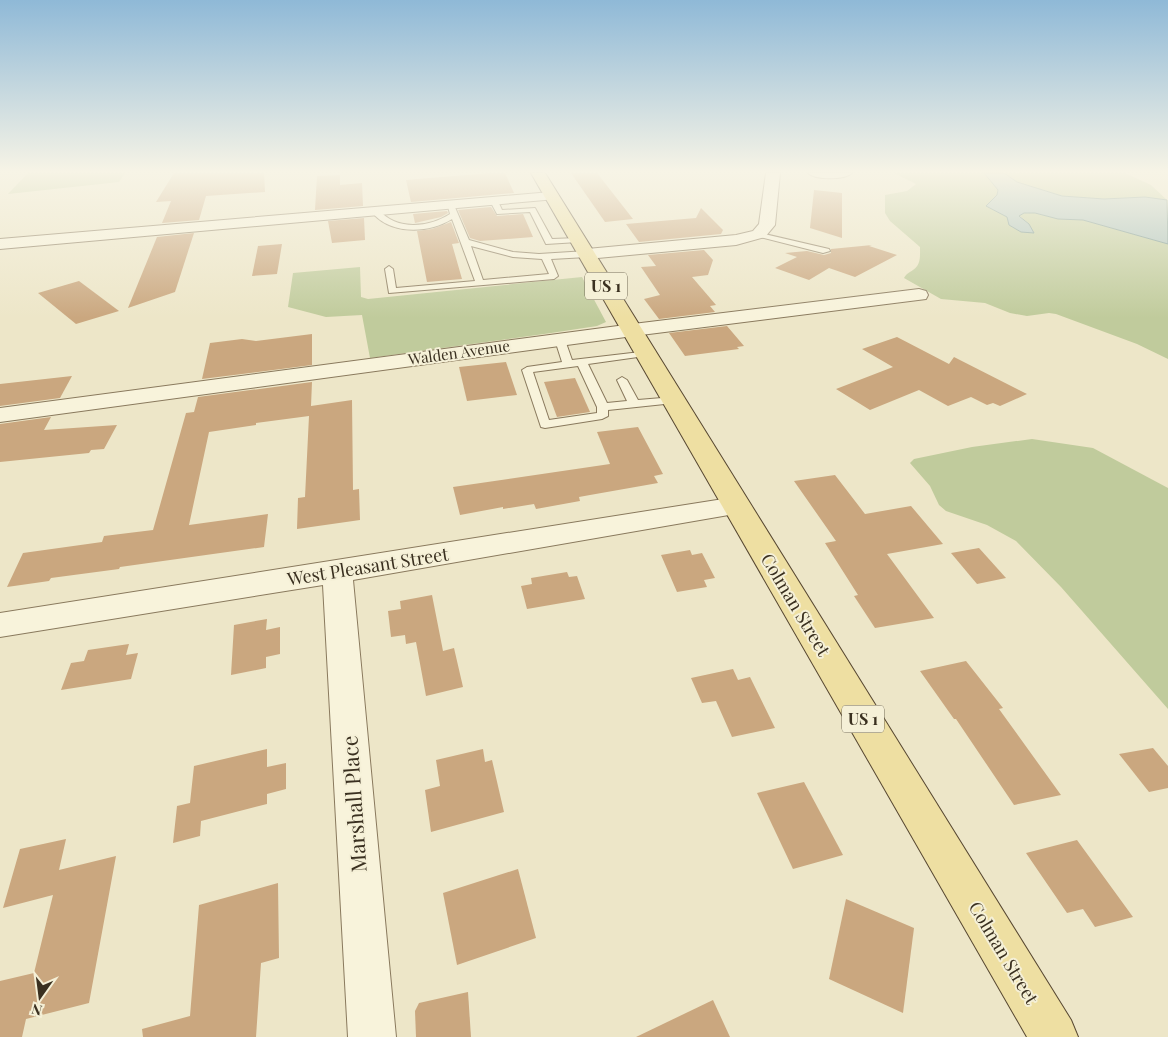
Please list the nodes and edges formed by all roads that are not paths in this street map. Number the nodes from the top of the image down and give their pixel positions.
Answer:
1 (257, 221) edge
2 (457, 221) edge
3 (538, 221) edge
4 (566, 221) edge
5 (766, 221) edge
6 (759, 234) junction
7 (466, 242) junction
8 (0, 244) edge
9 (582, 247) junction
10 (826, 251) dead end
11 (546, 258) junction
12 (390, 269) dead end
13 (480, 283) junction
14 (919, 295) dead end
15 (633, 330) junction
16 (560, 340) junction
17 (645, 353) junction
18 (582, 362) junction
19 (568, 364) junction
20 (622, 380) dead end
21 (674, 400) junction
22 (634, 404) junction
23 (603, 407) junction
24 (0, 415) edge
25 (736, 506) junction
26 (338, 572) junction
27 (0, 625) edge
28 (372, 1037) edge
29 (1054, 1037) edge

1 - 8 street
2 - 7 lane
3 - 9 lane
4 - 9 main road, Colman Street / US 1
5 - 6 street
6 - 9 street
6 - 10 lane
7 - 11 lane
7 - 13 lane
9 - 11 lane
9 - 15 main road, Colman Street / US 1
11 - 13 lane
12 - 13 lane
14 - 15 street, Walden Avenue
15 - 16 street, Walden Avenue
15 - 17 main road, Colman Street / US 1
16 - 19 lane
16 - 24 street, Walden Avenue
17 - 18 lane
17 - 21 main road, Colman Street / US 1
18 - 19 lane
18 - 23 lane
19 - 23 lane
20 - 22 lane
21 - 22 lane
21 - 25 main road, Colman Street / US 1
22 - 23 lane
25 - 26 street, West Pleasant Street
25 - 29 main road, Colman Street / US 1
26 - 27 street, West Pleasant Street
26 - 28 street, Marshall Place

